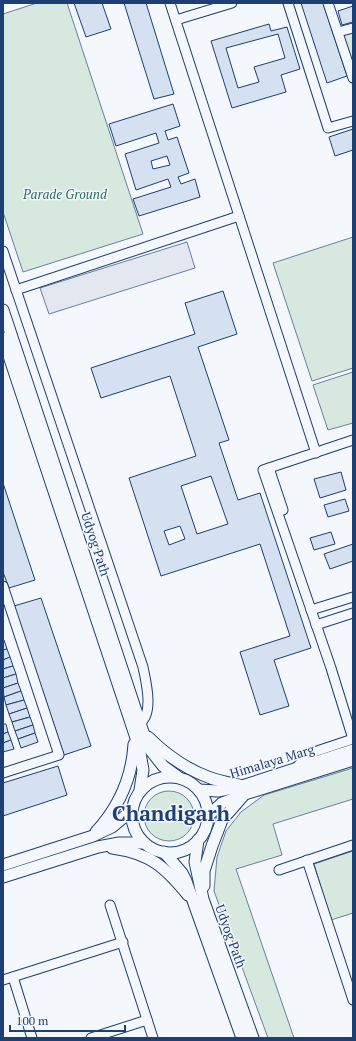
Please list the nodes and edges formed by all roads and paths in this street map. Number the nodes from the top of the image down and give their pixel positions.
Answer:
1 (170, 3) edge
2 (232, 3) edge
3 (288, 3) edge
4 (328, 3) edge
5 (176, 20) junction
6 (353, 28) edge
7 (338, 32) junction
8 (351, 66) edge
9 (353, 78) edge
10 (353, 121) edge
11 (239, 216) junction
12 (3, 250) edge
13 (16, 290) junction
14 (3, 310) edge
15 (3, 338) edge
16 (7, 359) edge
17 (353, 440) edge
18 (316, 453) junction
19 (3, 586) edge
20 (353, 597) edge
21 (314, 609) junction
22 (7, 612) edge
23 (353, 613) edge
24 (319, 624) junction
25 (353, 719) edge
26 (140, 730) junction
27 (353, 739) edge
28 (353, 750) edge
29 (353, 760) edge
30 (296, 768) junction
31 (3, 773) edge
32 (178, 777) junction
33 (140, 790) junction
34 (199, 790) junction
35 (243, 790) junction
36 (131, 811) junction
37 (208, 816) junction
38 (93, 836) junction
39 (198, 840) junction
40 (144, 843) junction
41 (353, 845) edge
42 (98, 847) junction
43 (164, 852) junction
44 (307, 860) junction
45 (3, 865) edge
46 (279, 870) dead end
47 (3, 877) edge
48 (198, 900) junction
49 (110, 905) dead end
50 (123, 942) junction
51 (13, 977) junction
52 (3, 980) edge
53 (353, 1000) edge
54 (147, 1020) junction
55 (32, 1038) edge
56 (91, 1038) edge
57 (153, 1038) edge
58 (242, 1038) edge
59 (252, 1038) edge

1 - 5 street
2 - 5 street
3 - 10 street
4 - 7 street
5 - 11 street
6 - 7 street
7 - 8 street
8 - 9 street
11 - 13 street
11 - 18 street
12 - 13 street
13 - 26 street
14 - 26 main road, Udyog Path
15 - 16 main road, Udyog Path
16 - 26 main road, Udyog Path
17 - 18 street
18 - 21 street
19 - 22 street
20 - 21 street
21 - 24 street
22 - 31 street
23 - 24 street
24 - 25 street
24 - 27 street
26 - 32 main road, Udyog Path
26 - 33 main road, Udyog Path
26 - 35 main road
26 - 38 main road
27 - 30 street
28 - 30 main road, Himalaya Marg
29 - 35 main road, Himalaya Marg
30 - 35 main road, Himalaya Marg
32 - 33 main road
32 - 34 main road
33 - 36 main road
34 - 35 main road, Himalaya Marg
34 - 37 main road
35 - 37 main road, Himalaya Marg
35 - 48 main road
36 - 38 main road
36 - 40 main road
37 - 39 main road
38 - 45 main road
39 - 43 main road
39 - 48 main road, Udyog Path
40 - 42 main road
40 - 43 main road
41 - 44 street
42 - 47 main road
42 - 48 main road
43 - 48 main road, Udyog Path
44 - 46 street
44 - 53 street
48 - 58 main road, Udyog Path
48 - 59 main road, Udyog Path
49 - 50 street
50 - 51 street
50 - 54 street
51 - 52 street
51 - 55 street
54 - 56 street
54 - 57 street

